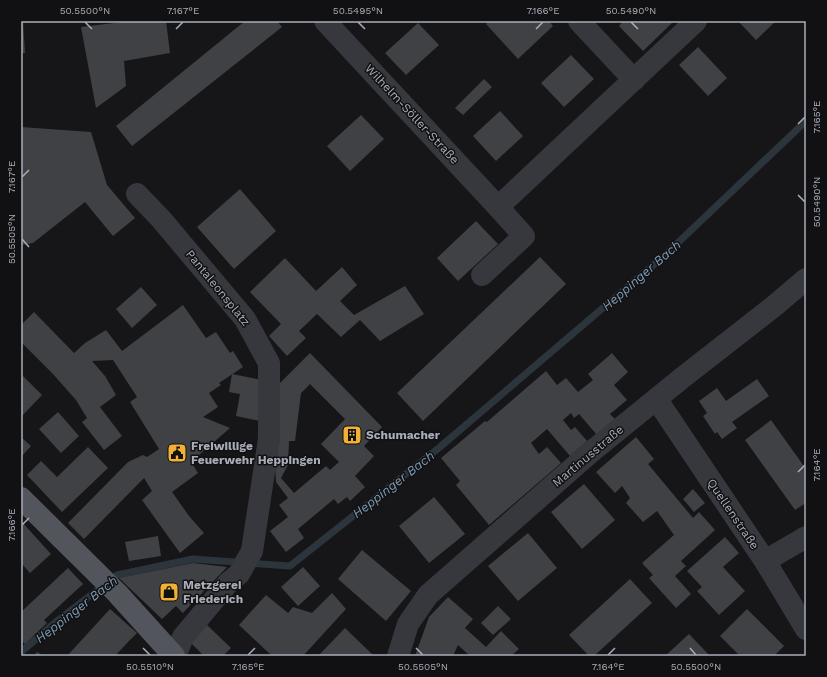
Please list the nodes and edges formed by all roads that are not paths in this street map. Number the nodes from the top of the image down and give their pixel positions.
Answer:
1 (325, 21) edge
2 (579, 21) edge
3 (696, 21) edge
4 (634, 80) junction
5 (137, 194) dead end
6 (498, 207) junction
7 (482, 275) dead end
8 (806, 279) edge
9 (657, 400) junction
10 (21, 498) edge
11 (806, 537) edge
12 (765, 562) junction
13 (806, 629) edge
14 (174, 656) edge
15 (398, 656) edge

1 - 6 street, Wilhelm-Söller-Straße
2 - 4 street
3 - 4 street
4 - 6 street
5 - 14 street, Pantaleonsplatz
6 - 7 street, Wilhelm-Söller-Straße
8 - 9 street, Martinusstraße
9 - 12 street, Quellenstraße
9 - 15 street, Martinusstraße
10 - 14 main road
11 - 12 street
12 - 13 street, Quellenstraße

